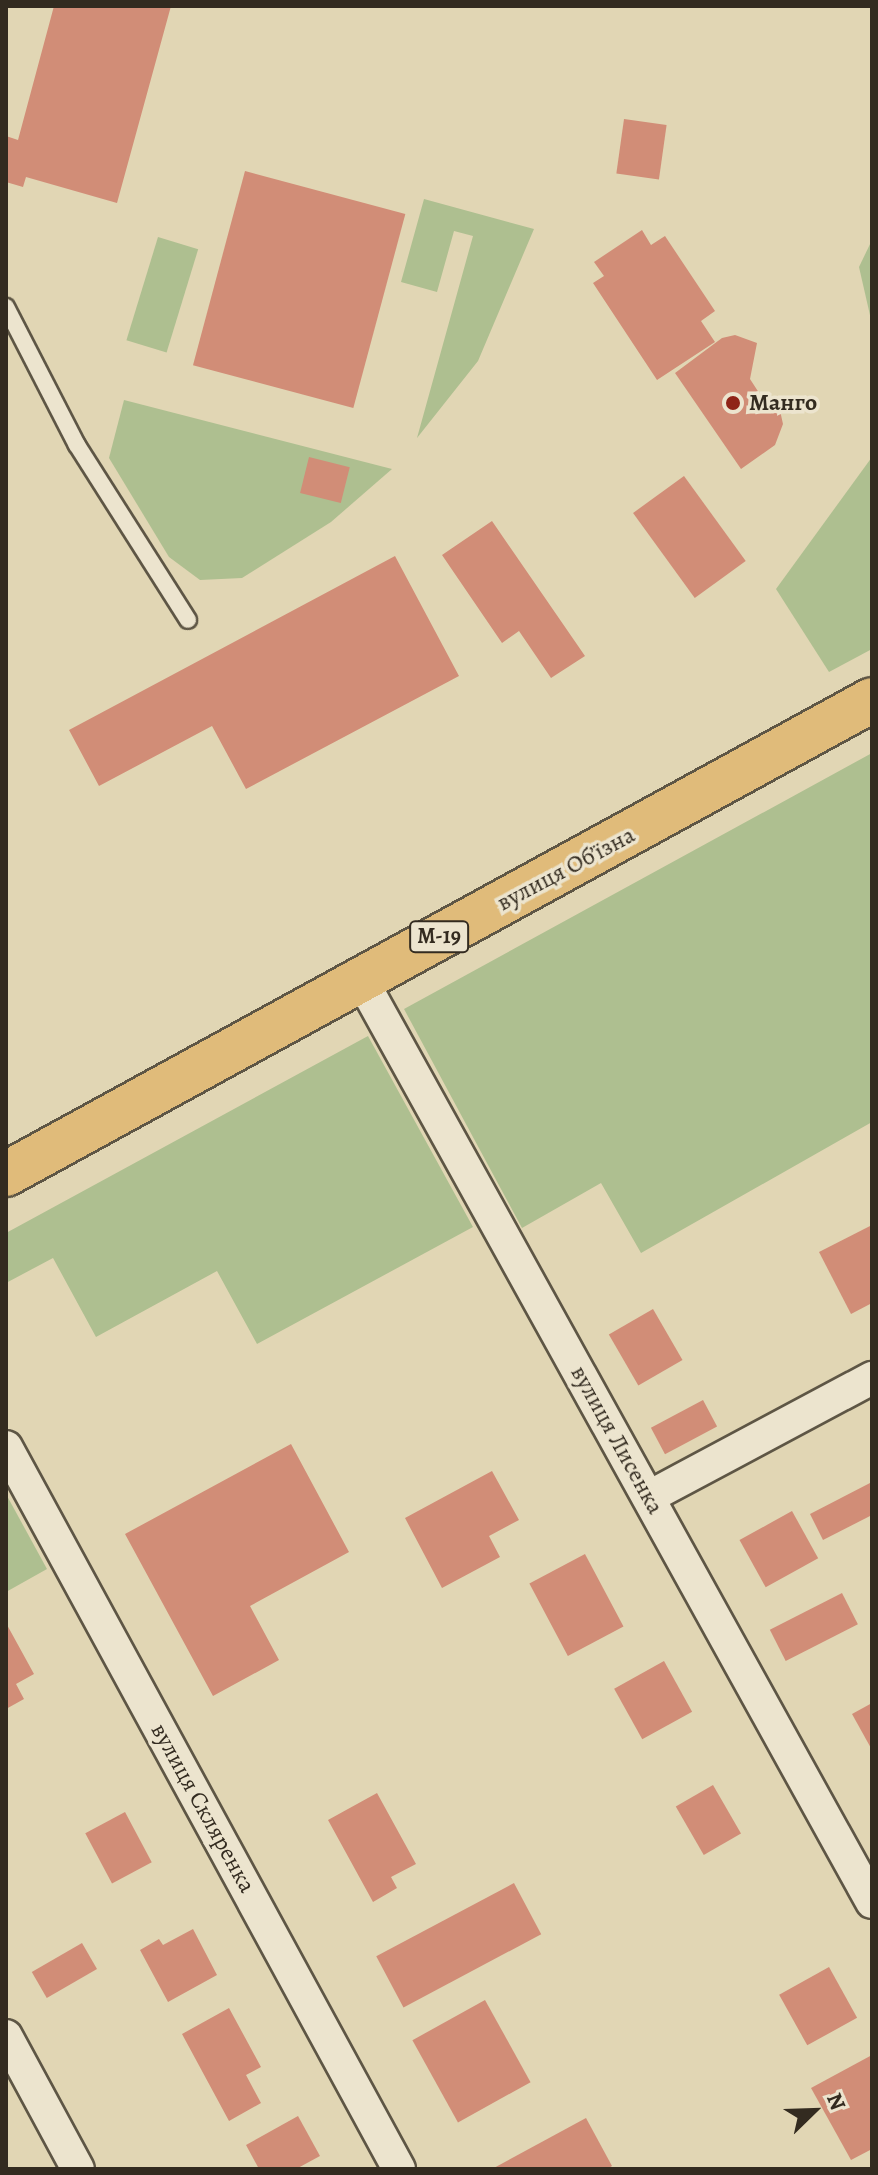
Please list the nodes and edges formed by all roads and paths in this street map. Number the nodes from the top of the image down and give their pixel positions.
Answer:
1 (6, 307) edge
2 (188, 620) dead end
3 (872, 700) edge
4 (361, 979) junction
5 (6, 1174) edge
6 (872, 1378) edge
7 (6, 1447) edge
8 (649, 1497) junction
9 (872, 1902) edge
10 (6, 2036) edge
11 (14, 2071) edge
12 (78, 2169) edge
13 (399, 2169) edge

1 - 2 lane
3 - 4 highway, вулиця Об’їзна / М-19
4 - 5 highway, вулиця Об’їзна / М-19
4 - 8 street, вулиця Лисенка
6 - 8 street
7 - 13 street, вулиця Скляренка
8 - 9 street, вулиця Лисенка
10 - 11 street
11 - 12 street

